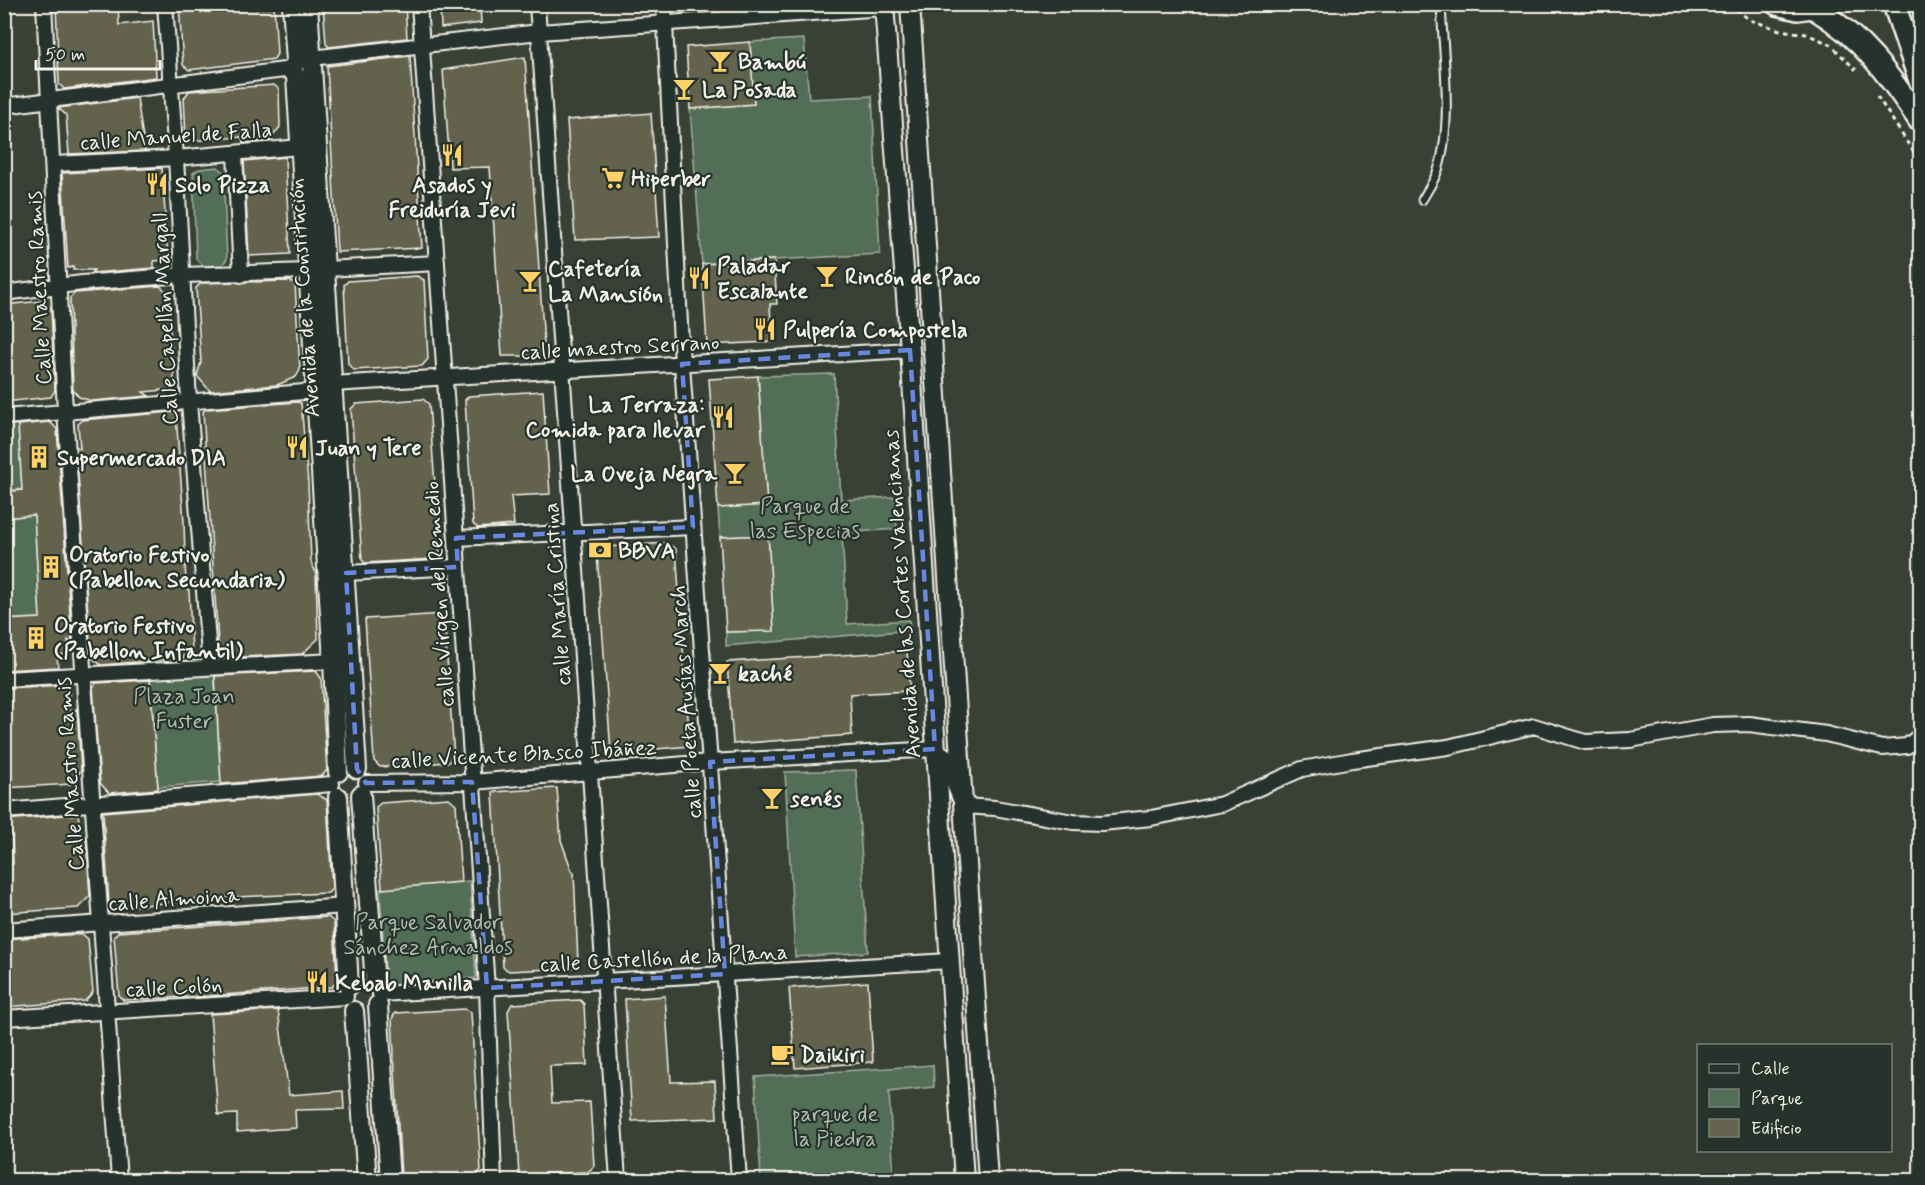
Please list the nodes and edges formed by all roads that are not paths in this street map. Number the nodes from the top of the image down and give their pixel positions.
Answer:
1 (44, 4) edge
2 (165, 4) edge
3 (292, 4) edge
4 (308, 4) edge
5 (419, 4) edge
6 (537, 4) edge
7 (664, 4) edge
8 (910, 4) edge
9 (1441, 4) edge
10 (1777, 4) edge
11 (1894, 4) edge
12 (886, 6) edge
13 (1822, 6) edge
14 (665, 22) junction
15 (539, 32) junction
16 (422, 45) junction
17 (303, 67) junction
18 (1920, 81) edge
19 (171, 85) junction
20 (50, 100) junction
21 (4, 106) edge
22 (1920, 121) edge
23 (300, 147) junction
24 (235, 153) junction
25 (176, 158) junction
26 (54, 164) junction
27 (1422, 200) dead end
28 (437, 263) junction
29 (317, 270) junction
30 (182, 275) junction
31 (241, 275) junction
32 (60, 286) junction
33 (4, 293) edge
34 (910, 350) junction
35 (682, 364) junction
36 (562, 369) junction
37 (445, 378) junction
38 (324, 388) junction
39 (189, 402) junction
40 (65, 411) junction
41 (4, 417) edge
42 (693, 527) junction
43 (573, 532) junction
44 (456, 538) junction
45 (458, 567) junction
46 (346, 573) junction
47 (333, 661) junction
48 (210, 667) junction
49 (84, 674) junction
50 (4, 679) edge
51 (1920, 736) edge
52 (935, 748) junction
53 (710, 762) junction
54 (590, 772) junction
55 (362, 782) junction
56 (472, 782) junction
57 (336, 784) junction
58 (92, 806) junction
59 (963, 806) junction
60 (4, 811) edge
61 (345, 906) junction
62 (100, 924) junction
63 (4, 930) edge
64 (950, 961) junction
65 (725, 974) junction
66 (604, 983) junction
67 (487, 988) junction
68 (378, 994) junction
69 (350, 998) junction
70 (107, 1011) junction
71 (4, 1018) edge
72 (120, 1180) edge
73 (367, 1180) edge
74 (390, 1180) edge
75 (494, 1180) edge
76 (618, 1180) edge
77 (739, 1180) edge
78 (964, 1180) edge
79 (988, 1180) edge

1 - 20 street, Calle Maestro Ramis
2 - 19 street, Calle Capellán Margall
3 - 17 street, Avenida de la Constitución
4 - 17 street, Avenida de la Constitución
5 - 16 street, calle Virgen del Remedio
6 - 15 street, calle María Cristina
7 - 14 street, calle Poeta Ausías March
8 - 59 street, Avenida de las Cortes Valencianas
9 - 27 lane
10 - 13 main road
11 - 18 main road
12 - 14 street
12 - 34 street, Avenida de las Cortes Valencianas
13 - 22 main road
14 - 15 street
14 - 35 street, calle Poeta Ausías March
15 - 16 street
15 - 36 street, calle María Cristina
16 - 17 street
16 - 28 street, calle Virgen del Remedio
17 - 19 street
17 - 23 street, Avenida de la Constitución
17 - 29 street, Avenida de la Constitución
19 - 20 street
19 - 25 street, Calle Capellán Margall
20 - 21 street
20 - 26 street, Calle Maestro Ramis
23 - 24 street, calle Manuel de Falla
23 - 29 street, Avenida de la Constitución
24 - 25 street, calle Manuel de Falla
24 - 31 street
25 - 26 street, calle Manuel de Falla
25 - 30 street, Calle Capellán Margall
26 - 32 street, Calle Maestro Ramis
28 - 29 street
28 - 37 street, calle Virgen del Remedio
29 - 31 street
29 - 38 street, Avenida de la Constitución
30 - 31 street
30 - 32 street
30 - 39 street, Calle Capellán Margall
32 - 33 street
32 - 40 street, Calle Maestro Ramis
34 - 35 street, calle maestro Serrano
34 - 52 street, Avenida de las Cortes Valencianas
35 - 36 street, calle maestro Serrano
35 - 42 street, calle Poeta Ausías March
36 - 37 street, calle maestro Serrano
36 - 43 street, calle María Cristina
37 - 38 street, calle maestro Serrano
37 - 44 street, calle Virgen del Remedio
38 - 39 street, calle maestro Serrano
38 - 46 street, Avenida de la Constitución
38 - 47 street, Avenida de la Constitución
39 - 40 street, calle maestro Serrano
39 - 48 street, Calle Capellán Margall
40 - 41 street, calle maestro Serrano
40 - 49 street, Calle Maestro Ramis
42 - 43 street
42 - 53 street, calle Poeta Ausías March
43 - 44 street
43 - 54 street, calle María Cristina
44 - 45 street, calle Virgen del Remedio
45 - 46 street
45 - 56 street, calle Virgen del Remedio
46 - 55 street, Avenida de la Constitución
47 - 48 street
47 - 57 street, Avenida de la Constitución
48 - 49 street
49 - 50 street
49 - 58 street, Calle Maestro Ramis
51 - 59 street
52 - 53 street, calle Vicente Blasco Ibáñez
52 - 59 street
52 - 64 street, Avenida de las Cortes Valencianas
53 - 54 street, calle Vicente Blasco Ibáñez
53 - 65 street, calle Poeta Ausías March
54 - 56 street, calle Vicente Blasco Ibáñez
54 - 66 street, calle María Cristina
55 - 56 street, calle Vicente Blasco Ibáñez
55 - 57 street
55 - 57 street
55 - 68 street, Avenida de la Constitución
56 - 67 street, calle Virgen del Remedio
57 - 58 street
57 - 61 street, Avenida de la Constitución
58 - 60 street
58 - 62 street, Calle Maestro Ramis
59 - 79 street, Avenida de las Cortes Valencianas
61 - 62 street, calle Almoina
61 - 69 street, Avenida de la Constitución
62 - 63 street, calle Almoina
62 - 70 street, Calle Maestro Ramis
64 - 65 street, calle Castellón de la Plana
64 - 78 street, Avenida de las Cortes Valencianas
65 - 66 street, calle Castellón de la Plana
65 - 77 street, calle Poeta Ausías March
66 - 67 street, calle Castellón de la Plana
66 - 76 street, calle María Cristina
67 - 68 street, calle Castellón de la Plana
67 - 75 street, calle Virgen del Remedio
68 - 69 street
68 - 69 street
68 - 74 street, Avenida de la Constitución
69 - 70 street, calle Colón
69 - 73 street, Avenida de la Constitución
70 - 71 street, calle Colón
70 - 72 street, Calle Maestro Ramis

